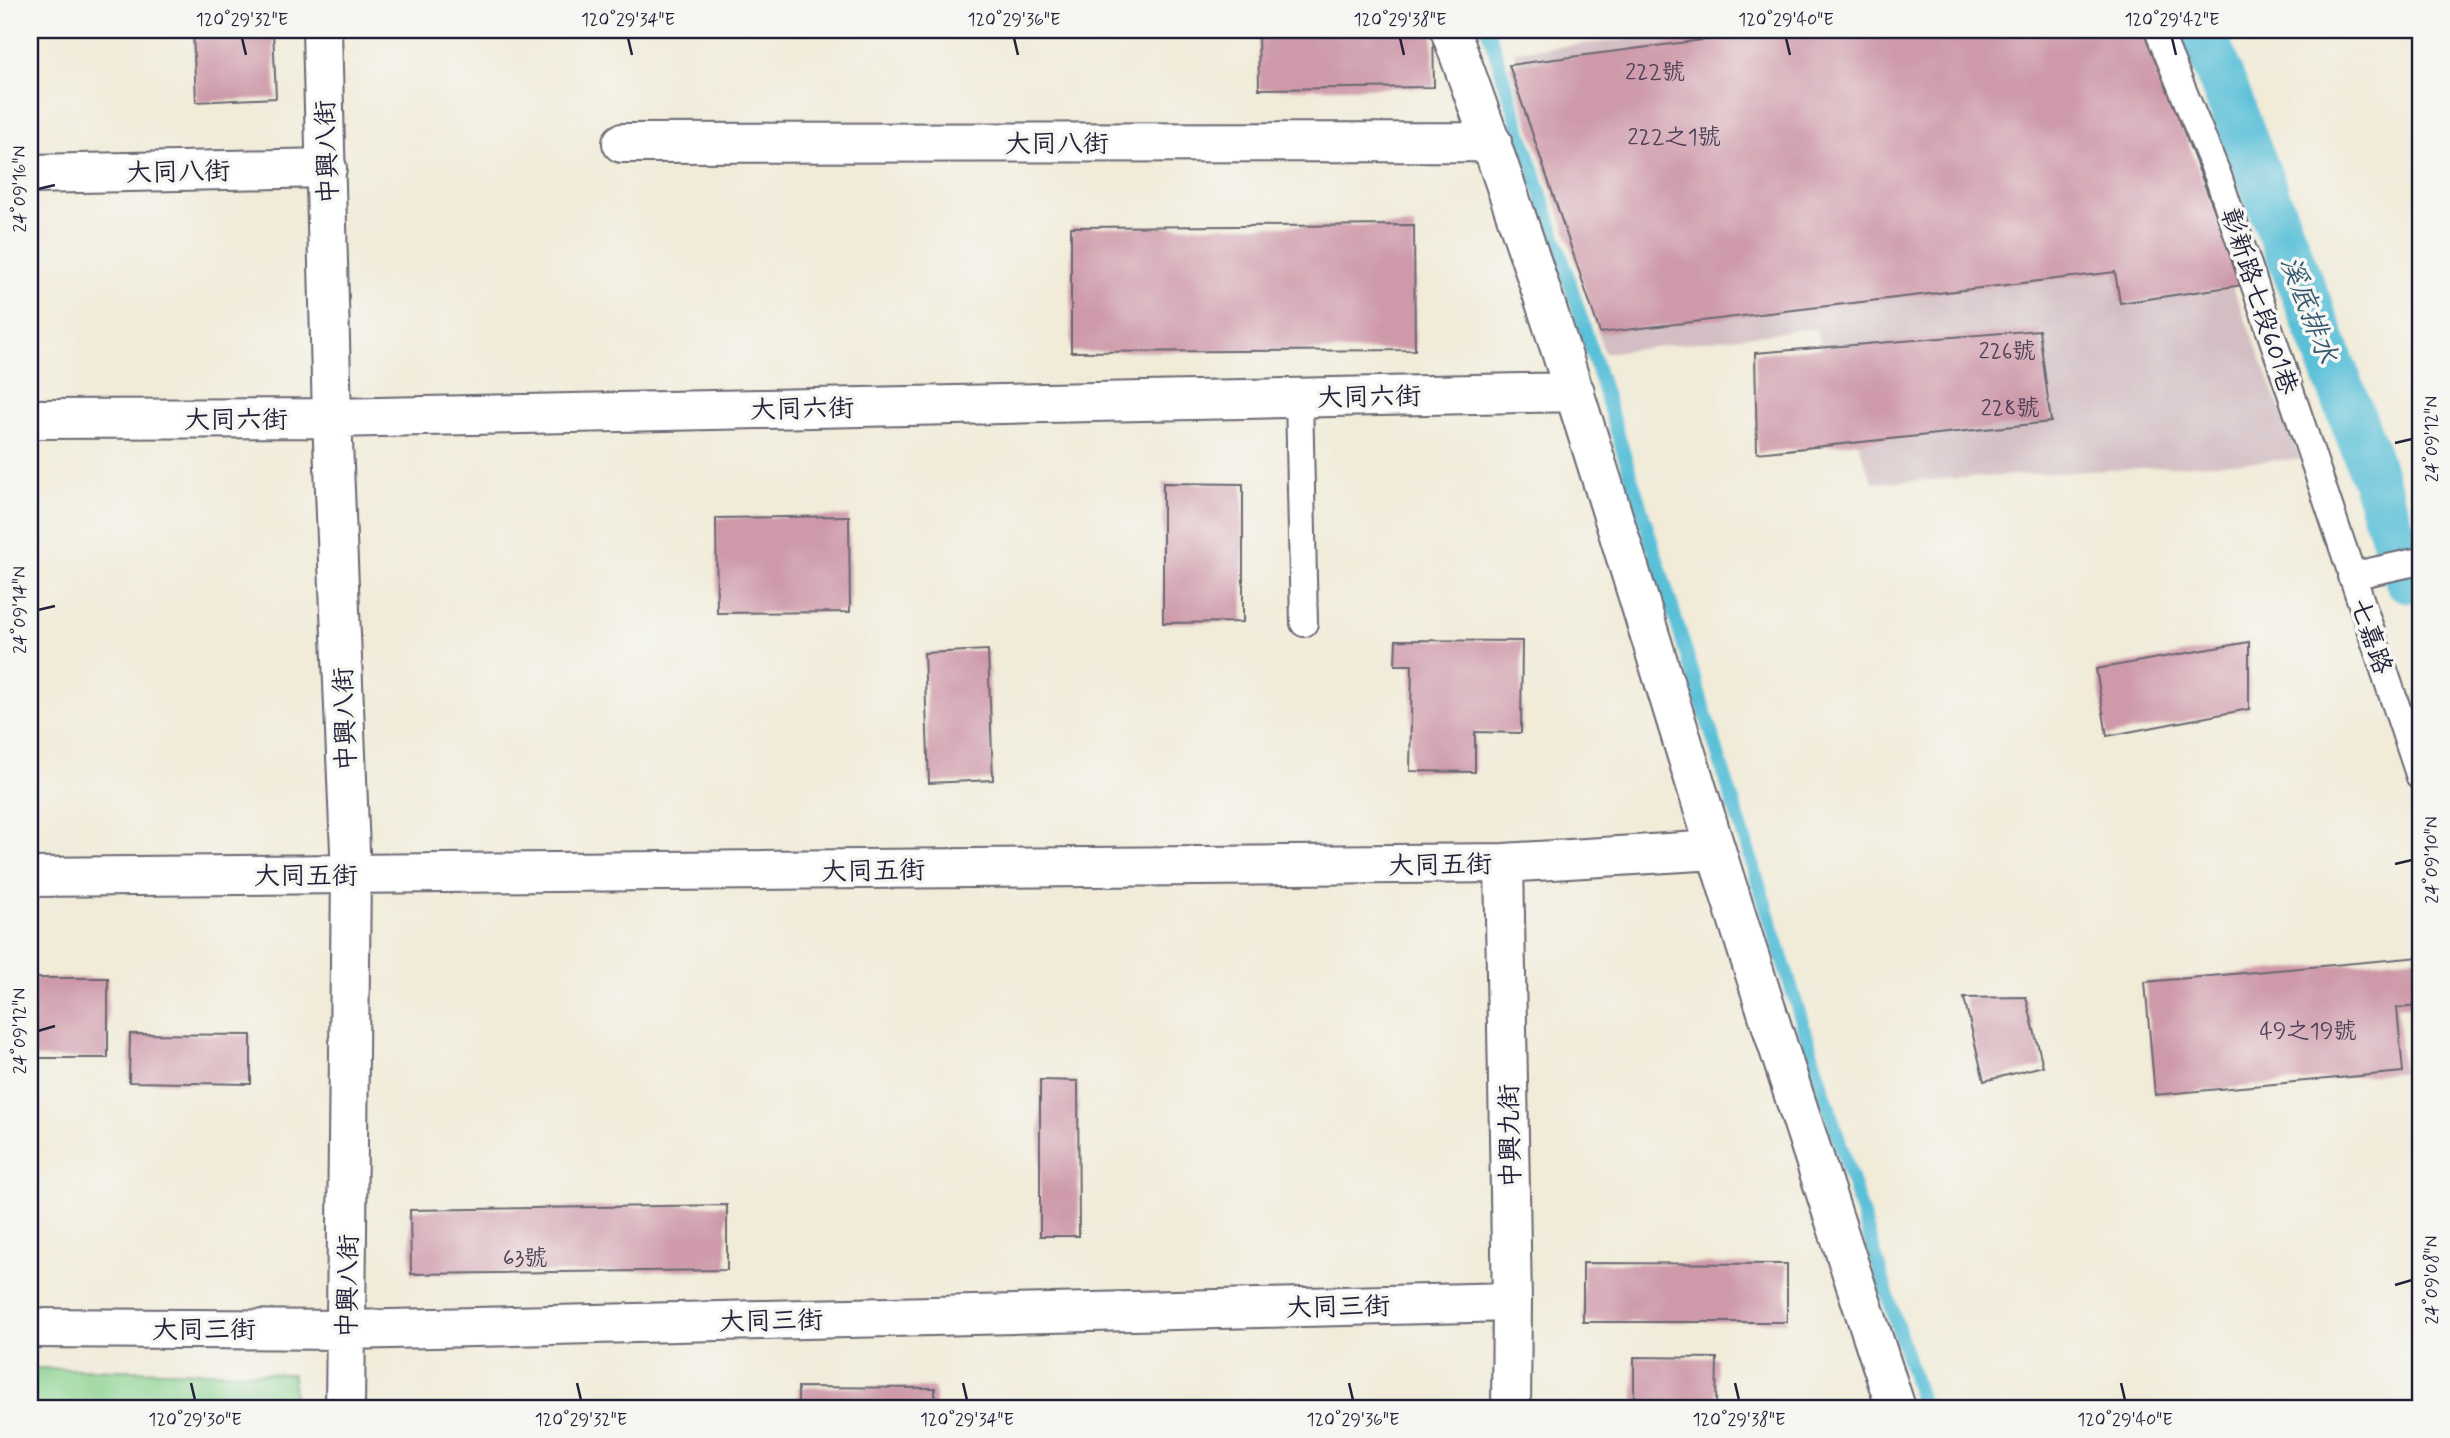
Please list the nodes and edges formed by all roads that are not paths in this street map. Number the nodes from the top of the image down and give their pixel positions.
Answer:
1 (321, 30) edge
2 (1450, 30) edge
3 (2158, 30) edge
4 (1492, 142) junction
5 (622, 143) dead end
6 (327, 168) junction
7 (30, 174) edge
8 (1575, 392) junction
9 (1299, 398) junction
10 (332, 418) junction
11 (30, 419) edge
12 (2420, 561) edge
13 (2351, 576) junction
14 (1304, 623) dead end
15 (2420, 777) edge
16 (1716, 850) junction
17 (1504, 863) junction
18 (351, 875) junction
19 (30, 877) edge
20 (1511, 1302) junction
21 (30, 1328) edge
22 (347, 1330) junction
23 (345, 1408) edge
24 (1511, 1408) edge
25 (1896, 1408) edge

1 - 6 street, 中興八街
2 - 4 street
3 - 13 lane, 彰新路七段601巷
4 - 5 street, 大同八街
4 - 8 street
6 - 7 street, 大同八街
6 - 10 street, 中興八街
8 - 9 street, 大同六街
8 - 16 street
9 - 10 street, 大同六街
9 - 14 lane
10 - 11 street, 大同六街
10 - 18 street, 中興八街
12 - 13 lane
13 - 15 lane, 七嘉路
16 - 17 street, 大同五街
16 - 25 street
17 - 18 street, 大同五街
17 - 20 street, 中興九街
18 - 19 street, 大同五街
18 - 22 street, 中興八街
20 - 22 street, 大同三街
20 - 24 street, 中興九街
21 - 22 street, 大同三街
22 - 23 street, 中興八街

